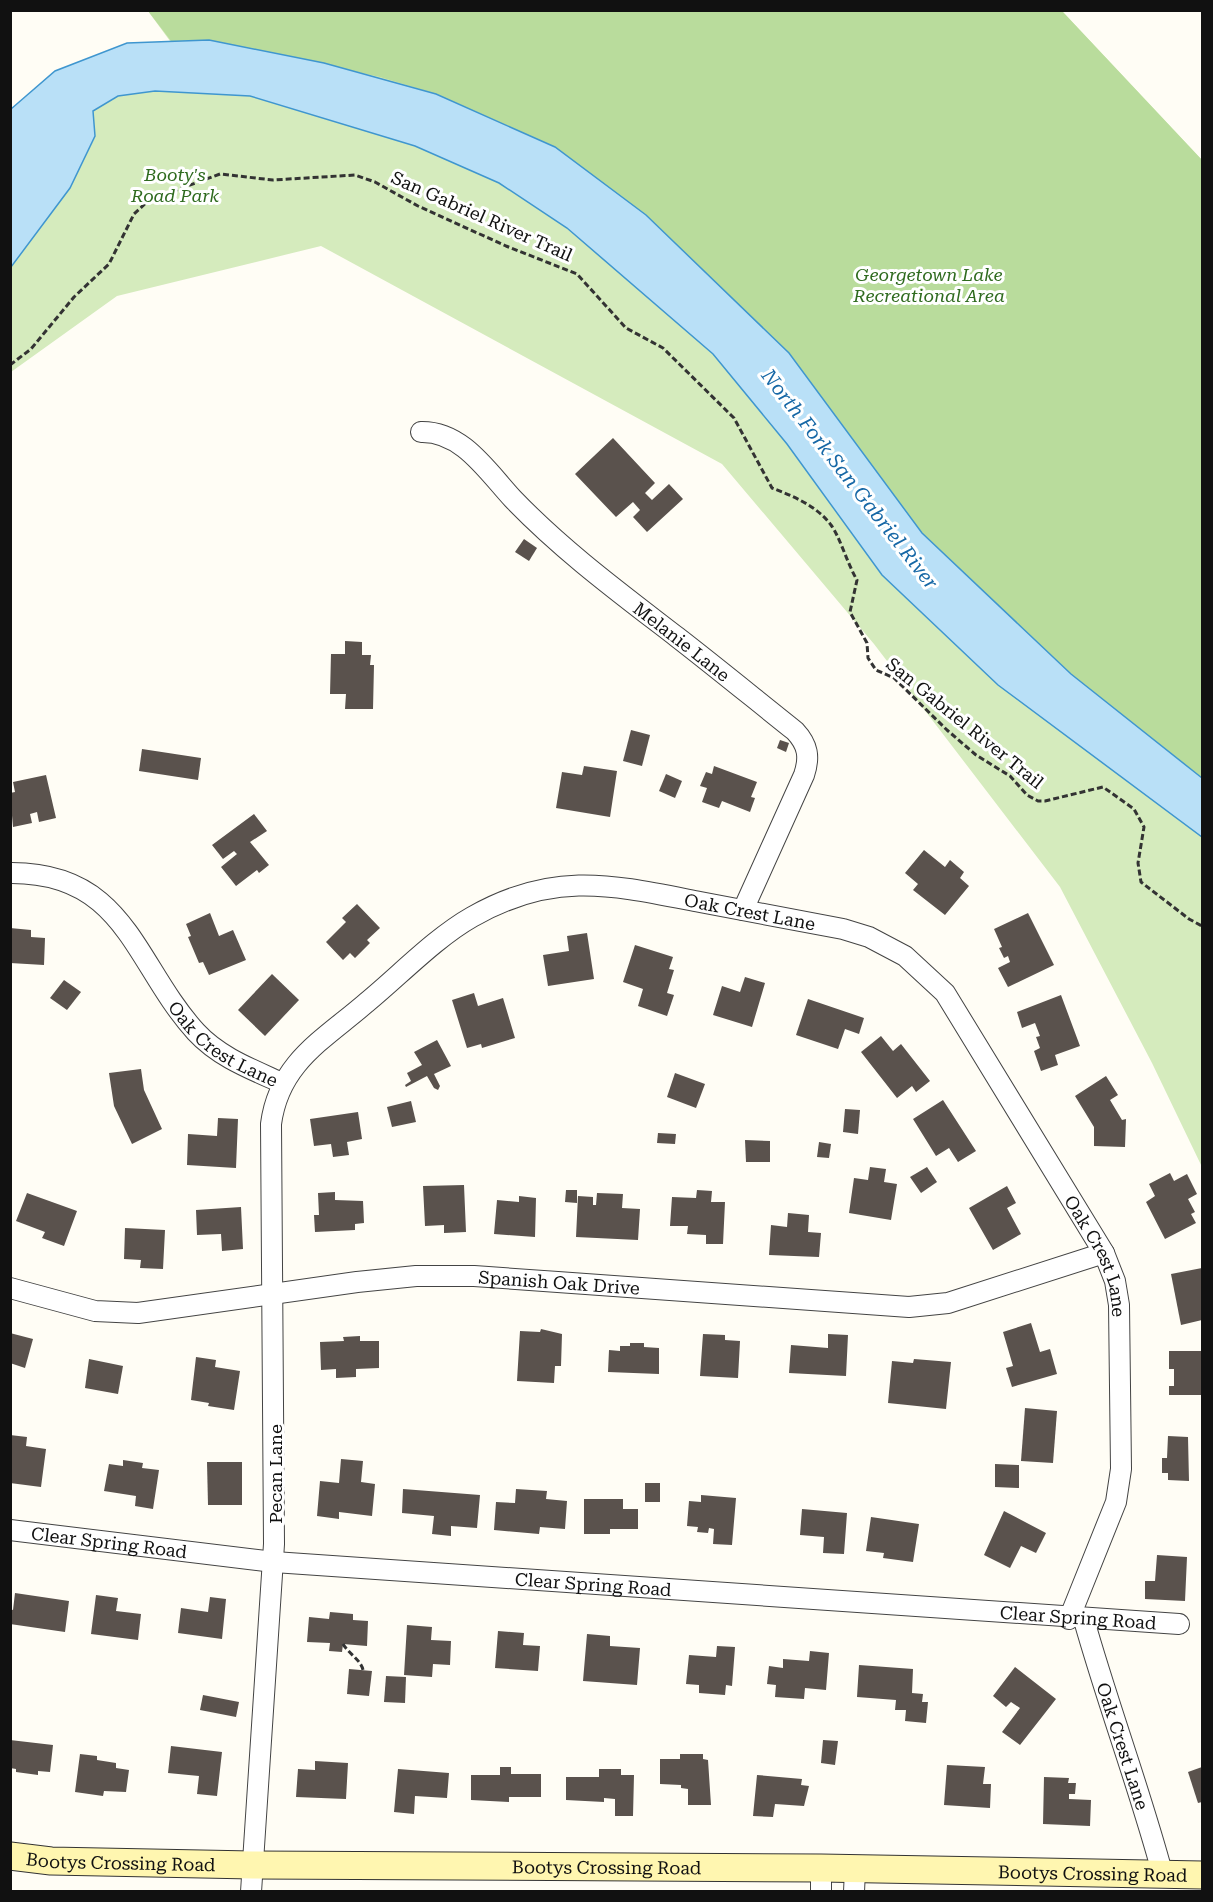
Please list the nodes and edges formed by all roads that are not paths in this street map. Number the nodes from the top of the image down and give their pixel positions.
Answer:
1 (421, 432) dead end
2 (10, 873) edge
3 (743, 910) junction
4 (282, 1083) junction
5 (1104, 1253) junction
6 (10, 1288) edge
7 (273, 1293) junction
8 (10, 1530) edge
9 (274, 1562) junction
10 (1076, 1619) junction
11 (1179, 1624) dead end
12 (10, 1856) edge
13 (1162, 1872) junction
14 (1203, 1875) edge
15 (251, 1879) edge
16 (821, 1880) edge
17 (855, 1880) edge

1 - 3 street, Melanie Lane
2 - 4 street, Oak Crest Lane
3 - 4 street, Oak Crest Lane
3 - 5 street, Oak Crest Lane
4 - 7 street, Pecan Lane
5 - 7 street, Spanish Oak Drive
5 - 10 street, Oak Crest Lane
6 - 7 street, Spanish Oak Drive
7 - 9 street, Pecan Lane
8 - 9 street, Clear Spring Road
9 - 10 street, Clear Spring Road
9 - 15 street, Pecan Lane
10 - 11 street, Clear Spring Road
10 - 13 street, Oak Crest Lane
12 - 15 street, Bootys Crossing Road
13 - 14 street, Bootys Crossing Road
13 - 17 street, Bootys Crossing Road
15 - 16 street, Bootys Crossing Road
16 - 17 street, Bootys Crossing Road

